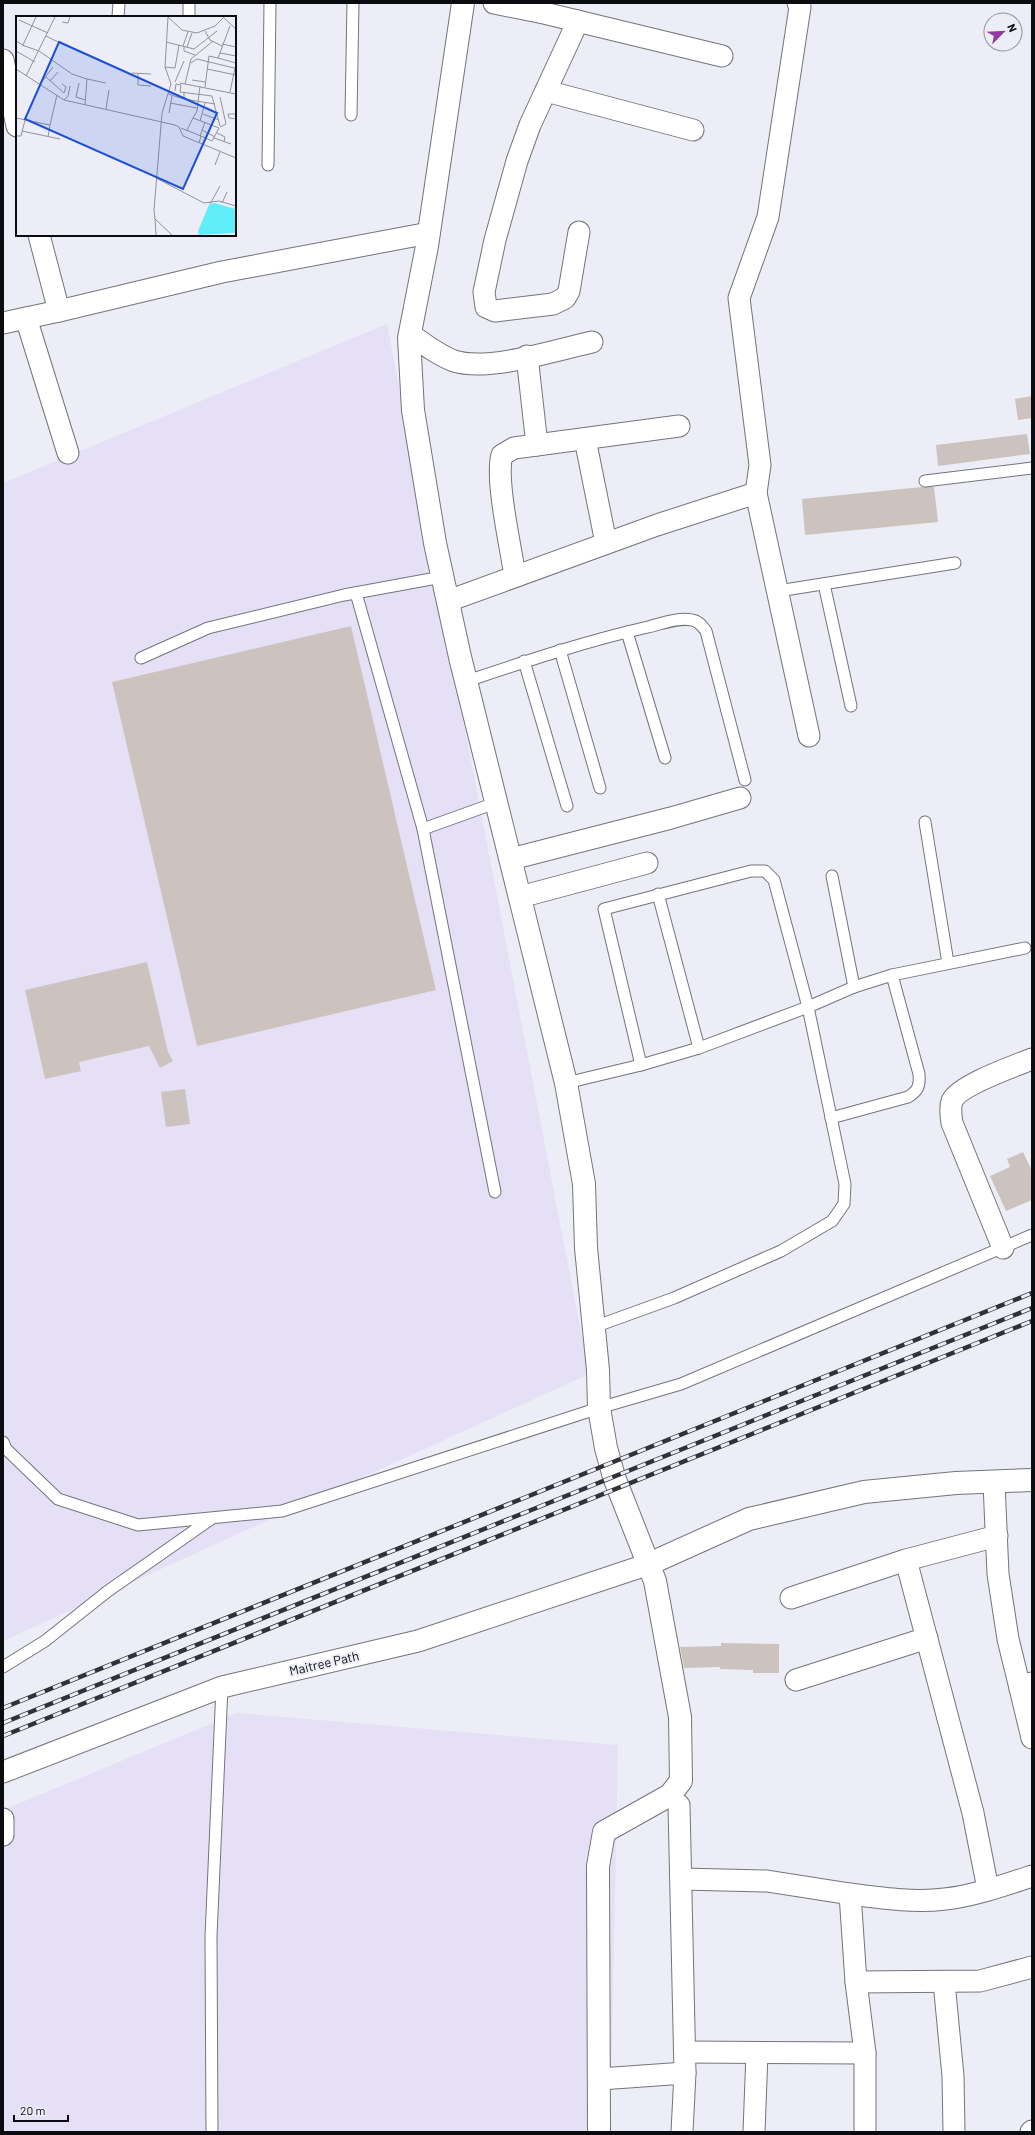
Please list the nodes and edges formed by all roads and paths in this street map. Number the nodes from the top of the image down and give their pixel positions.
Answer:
1 (119, 3) edge
2 (189, 3) edge
3 (270, 3) edge
4 (353, 3) edge
5 (463, 3) edge
6 (494, 3) edge
7 (798, 3) edge
8 (545, 8) edge
9 (118, 16) edge
10 (189, 16) edge
11 (578, 21) junction
12 (722, 56) dead end
13 (3, 60) edge
14 (546, 91) junction
15 (351, 115) dead end
16 (16, 121) edge
17 (693, 130) dead end
18 (268, 165) dead end
19 (579, 232) dead end
20 (429, 234) junction
21 (39, 236) edge
22 (59, 311) junction
23 (26, 318) junction
24 (3, 323) edge
25 (410, 334) junction
26 (592, 342) dead end
27 (526, 356) junction
28 (680, 426) dead end
29 (585, 439) junction
30 (537, 445) junction
31 (68, 453) dead end
32 (1032, 468) edge
33 (925, 481) dead end
34 (756, 493) junction
35 (606, 543) junction
36 (955, 563) dead end
37 (515, 576) junction
38 (442, 577) junction
39 (824, 584) junction
40 (778, 592) junction
41 (356, 593) junction
42 (448, 601) junction
43 (627, 632) junction
44 (560, 650) junction
45 (141, 658) dead end
46 (524, 661) junction
47 (467, 680) junction
48 (851, 706) dead end
49 (809, 736) dead end
50 (665, 758) dead end
51 (600, 788) dead end
52 (743, 789) joint
53 (498, 802) junction
54 (567, 806) dead end
55 (925, 822) dead end
56 (423, 829) junction
57 (511, 859) junction
58 (647, 863) dead end
59 (832, 876) dead end
60 (658, 894) junction
61 (520, 897) junction
62 (1025, 948) dead end
63 (948, 963) junction
64 (892, 975) junction
65 (854, 987) junction
66 (808, 1007) junction
67 (698, 1048) junction
68 (1032, 1059) edge
69 (641, 1065) junction
70 (566, 1083) junction
71 (831, 1118) junction
72 (495, 1192) dead end
73 (1032, 1235) edge
74 (1003, 1248) junction
75 (594, 1327) junction
76 (599, 1408) junction
77 (3, 1442) edge
78 (1032, 1480) edge
79 (994, 1483) junction
80 (212, 1518) junction
81 (996, 1536) junction
82 (906, 1560) junction
83 (649, 1564) junction
84 (791, 1598) dead end
85 (927, 1638) junction
86 (3, 1668) edge
87 (796, 1680) dead end
88 (1026, 1686) edge
89 (222, 1688) junction
90 (1032, 1738) edge
91 (3, 1772) edge
92 (679, 1805) dead end
93 (3, 1819) edge
94 (3, 1836) edge
95 (1032, 1876) edge
96 (682, 1879) junction
97 (988, 1889) junction
98 (850, 1894) junction
99 (1032, 1967) edge
100 (856, 1982) junction
101 (944, 1982) junction
102 (685, 2052) junction
103 (757, 2052) junction
104 (865, 2053) junction
105 (685, 2073) junction
106 (600, 2079) junction
107 (212, 2132) edge
108 (599, 2132) edge
109 (682, 2132) edge
110 (754, 2132) edge
111 (865, 2132) edge
112 (954, 2132) edge

1 - 9 lane
2 - 10 lane
3 - 18 lane
4 - 15 lane
5 - 20 street
6 - 8 street
7 - 34 street
8 - 11 street
11 - 12 street
11 - 14 street
13 - 16 street
14 - 17 street
14 - 19 street
20 - 22 street
20 - 25 street
21 - 22 street
22 - 23 street
23 - 24 street
23 - 31 street
25 - 27 street
25 - 38 street
26 - 27 street
27 - 30 street
28 - 29 street
29 - 30 street
29 - 35 street
30 - 37 street
32 - 33 lane
34 - 35 street
34 - 40 street
35 - 37 street
36 - 39 lane
37 - 42 street
38 - 41 lane
38 - 42 street
39 - 40 lane
39 - 48 lane
40 - 49 street
41 - 45 lane
41 - 56 lane
42 - 47 street
43 - 44 lane
43 - 50 lane
43 - 52 lane
44 - 46 lane
44 - 51 lane
46 - 47 lane
46 - 54 lane
47 - 53 street
52 - 57 street
53 - 56 lane
53 - 57 street
55 - 63 lane
56 - 72 lane
57 - 61 street
58 - 61 street
59 - 65 lane
60 - 66 lane
60 - 67 lane
60 - 69 lane
61 - 70 street
62 - 63 lane
63 - 64 lane
64 - 65 lane
64 - 71 lane
65 - 66 lane
66 - 67 lane
66 - 71 lane
67 - 69 lane
68 - 74 street
69 - 70 lane
70 - 75 street
71 - 75 lane
73 - 74 lane
74 - 76 lane
75 - 76 street
76 - 80 lane
76 - 83 street
77 - 80 lane
78 - 79 street
79 - 81 street
79 - 83 street
80 - 86 lane
81 - 82 street
81 - 88 street
82 - 84 street
82 - 85 street
83 - 89 street, Maitree Path
83 - 106 street
85 - 87 street
85 - 97 street
88 - 90 street
89 - 91 street, Maitree Path
89 - 107 lane
92 - 96 street
93 - 94 street
95 - 97 street
96 - 98 street
96 - 102 street
97 - 98 street
98 - 100 street
99 - 101 street
100 - 101 street
100 - 104 street
101 - 112 street
102 - 103 street
102 - 105 street
103 - 104 street
103 - 110 street
104 - 111 street
105 - 106 street
105 - 109 street
106 - 108 street

